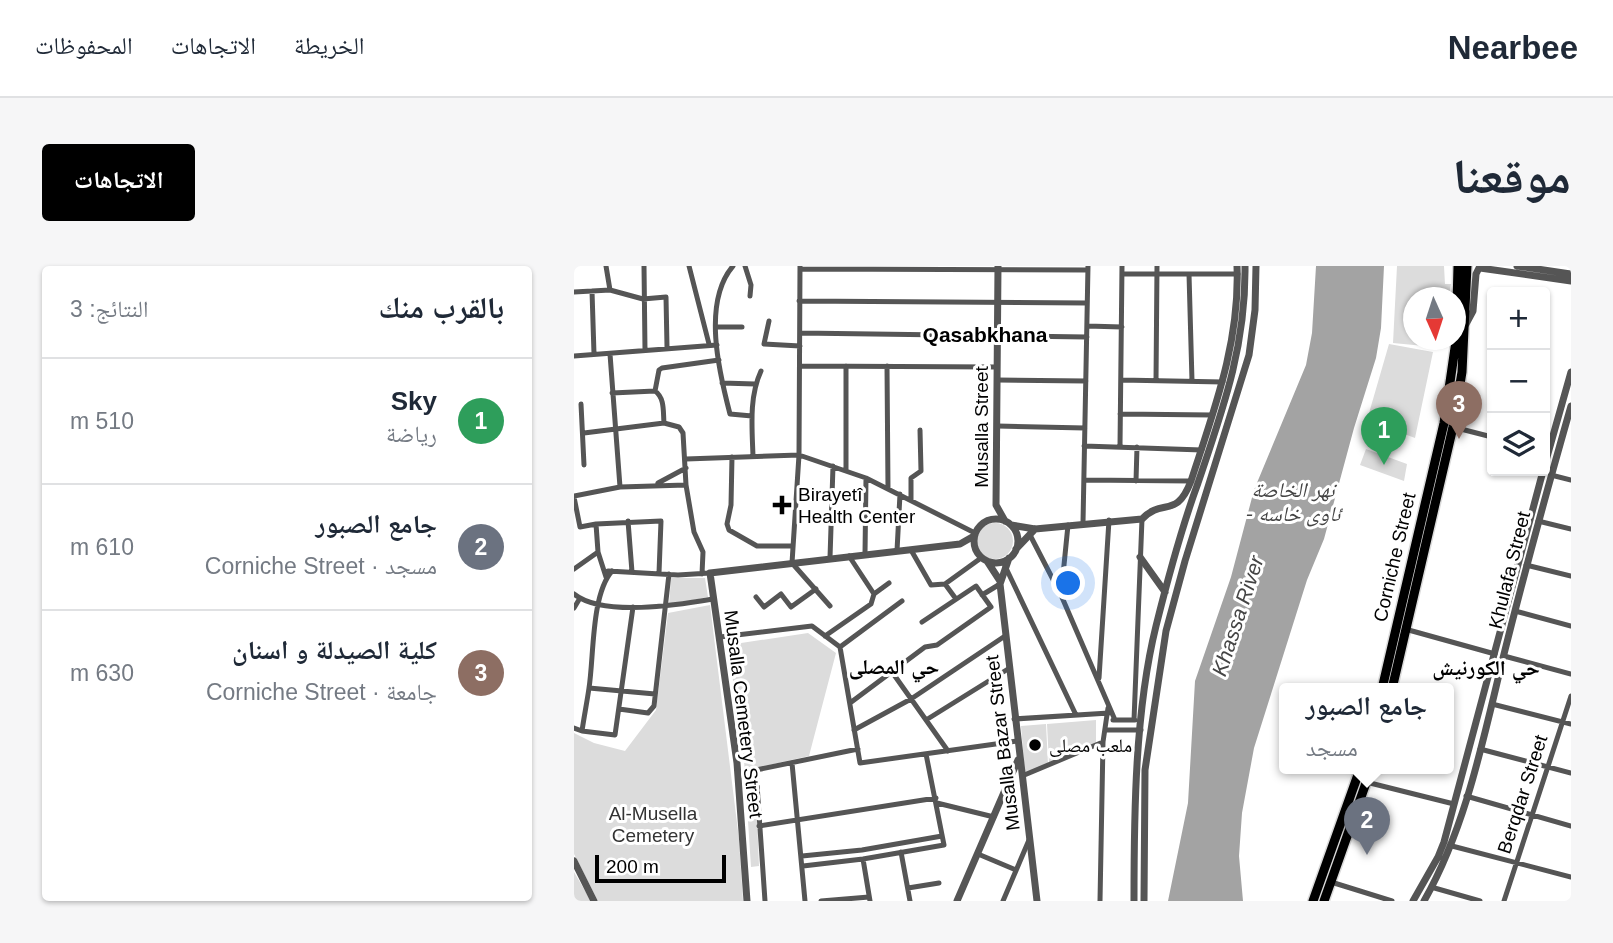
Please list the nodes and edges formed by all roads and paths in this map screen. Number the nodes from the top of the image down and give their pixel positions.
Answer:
1 (607, 266) edge
2 (644, 266) edge
3 (689, 266) edge
4 (733, 266) edge
5 (745, 266) edge
6 (1122, 266) edge
7 (1157, 266) edge
8 (1245, 266) edge
9 (1256, 266) edge
10 (1458, 266) edge
11 (1467, 266) edge
12 (1517, 266) edge
13 (1480, 267) edge
14 (800, 268) edge
15 (998, 268) edge
16 (1088, 268) edge
17 (1237, 270) edge
18 (1122, 274) junction
19 (1157, 274) junction
20 (1189, 274) junction
21 (1571, 274) edge
22 (1571, 281) edge
23 (610, 290) junction
24 (592, 291) junction
25 (574, 292) edge
26 (750, 296) dead end
27 (1466, 296) edge
28 (643, 299) junction
29 (998, 301) junction
30 (799, 302) junction
31 (1087, 303) junction
32 (769, 321) dead end
33 (1466, 323) edge
34 (1087, 326) junction
35 (716, 327) junction
36 (742, 327) dead end
37 (1122, 327) junction
38 (800, 333) junction
39 (998, 337) junction
40 (1087, 337) junction
41 (709, 344) junction
42 (717, 345) junction
43 (800, 346) junction
44 (667, 347) junction
45 (645, 350) junction
46 (1463, 350) edge
47 (1238, 353) junction
48 (594, 354) junction
49 (610, 354) junction
50 (1249, 355) junction
51 (574, 356) edge
52 (719, 360) junction
53 (800, 366) junction
54 (846, 366) junction
55 (887, 366) junction
56 (997, 367) junction
57 (761, 370) dead end
58 (1571, 372) edge
59 (997, 380) junction
60 (1121, 380) junction
61 (1086, 381) junction
62 (1156, 381) junction
63 (1192, 381) junction
64 (1223, 382) junction
65 (722, 383) junction
66 (755, 384) junction
67 (655, 391) junction
68 (612, 393) junction
69 (581, 404) dead end
70 (1571, 405) edge
71 (1121, 414) junction
72 (1212, 415) junction
73 (582, 416) junction
74 (752, 416) junction
75 (574, 417) edge
76 (664, 423) junction
77 (997, 426) junction
78 (1453, 427) junction
79 (1085, 428) junction
80 (615, 430) junction
81 (920, 430) dead end
82 (1568, 430) edge
83 (584, 433) junction
84 (1487, 436) edge
85 (1550, 439) edge
86 (1084, 446) junction
87 (1120, 446) junction
88 (1137, 447) junction
89 (1202, 450) junction
90 (799, 454) junction
91 (752, 456) junction
92 (732, 457) junction
93 (686, 459) junction
94 (584, 465) dead end
95 (833, 466) junction
96 (686, 468) junction
97 (846, 470) junction
98 (1551, 475) junction
99 (1542, 476) edge
100 (866, 478) junction
101 (1084, 480) junction
102 (1571, 480) edge
103 (1136, 481) junction
104 (1191, 481) junction
105 (655, 484) junction
106 (686, 485) junction
107 (620, 486) junction
108 (888, 489) junction
109 (900, 494) junction
110 (574, 499) edge
111 (911, 500) junction
112 (996, 505) junction
113 (1142, 519) junction
114 (987, 520) junction
115 (1109, 520) junction
116 (1538, 521) junction
117 (628, 522) junction
118 (1008, 523) junction
119 (1083, 523) junction
120 (596, 524) junction
121 (1068, 525) junction
122 (1571, 528) edge
123 (577, 529) edge
124 (1032, 532) junction
125 (974, 534) junction
126 (960, 544) junction
127 (792, 546) junction
128 (975, 549) junction
129 (911, 550) junction
130 (1016, 550) junction
131 (897, 551) junction
132 (598, 552) junction
133 (865, 554) junction
134 (849, 556) junction
135 (1140, 557) junction
136 (830, 558) junction
137 (984, 559) junction
138 (1007, 562) junction
139 (792, 563) junction
140 (1526, 565) junction
141 (574, 569) edge
142 (603, 571) junction
143 (612, 571) junction
144 (632, 572) junction
145 (659, 573) junction
146 (706, 573) junction
147 (669, 574) junction
148 (1571, 576) edge
149 (606, 578) junction
150 (889, 583) dead end
151 (1000, 583) junction
152 (945, 584) junction
153 (816, 589) junction
154 (1165, 592) junction
155 (574, 594) edge
156 (874, 594) junction
157 (982, 595) junction
158 (1061, 595) junction
159 (756, 597) dead end
160 (580, 598) junction
161 (713, 599) junction
162 (956, 599) junction
163 (902, 601) dead end
164 (599, 604) junction
165 (871, 604) junction
166 (830, 606) dead end
167 (633, 607) junction
168 (666, 607) junction
169 (574, 608) edge
170 (1515, 611) junction
171 (880, 617) junction
172 (922, 622) dead end
173 (1571, 626) edge
174 (1405, 629) junction
175 (1500, 632) junction
176 (1509, 635) junction
177 (825, 636) junction
178 (1005, 636) junction
179 (720, 637) junction
180 (840, 647) junction
181 (1495, 653) junction
182 (1504, 656) junction
183 (1009, 669) junction
184 (892, 672) junction
185 (1571, 674) edge
186 (1099, 681) junction
187 (1383, 683) edge
188 (1393, 683) edge
189 (589, 688) junction
190 (622, 691) junction
191 (655, 694) junction
192 (1571, 696) edge
193 (911, 699) junction
194 (850, 703) junction
195 (1492, 704) junction
196 (619, 709) junction
197 (1110, 713) junction
198 (1076, 715) junction
199 (1014, 719) junction
200 (926, 720) junction
201 (1106, 720) junction
202 (1115, 720) junction
203 (1138, 720) junction
204 (1563, 721) junction
205 (1571, 724) edge
206 (574, 728) edge
207 (854, 730) junction
208 (1105, 730) junction
209 (1141, 730) junction
210 (582, 731) junction
211 (1017, 741) junction
212 (1103, 742) junction
213 (858, 749) junction
214 (1480, 749) junction
215 (948, 751) junction
216 (926, 754) junction
217 (1019, 757) junction
218 (792, 763) junction
219 (1548, 766) junction
220 (1141, 770) junction
221 (1571, 773) edge
222 (1358, 774) edge
223 (1369, 774) edge
224 (1021, 776) junction
225 (1366, 782) junction
226 (1466, 796) junction
227 (936, 801) junction
228 (1454, 804) junction
229 (1531, 815) junction
230 (994, 817) junction
231 (798, 820) junction
232 (759, 826) junction
233 (1571, 826) edge
234 (942, 836) junction
235 (1029, 840) junction
236 (1452, 846) junction
237 (901, 852) junction
238 (978, 853) junction
239 (802, 856) junction
240 (863, 859) junction
241 (574, 861) edge
242 (1516, 862) junction
243 (803, 866) junction
244 (1016, 870) junction
245 (1571, 877) edge
246 (1331, 882) junction
247 (939, 883) dead end
248 (1432, 887) junction
249 (908, 888) junction
250 (870, 899) edge
251 (594, 901) edge
252 (747, 901) edge
253 (765, 901) edge
254 (805, 901) edge
255 (821, 901) edge
256 (910, 901) edge
257 (957, 901) edge
258 (1003, 901) edge
259 (1037, 901) edge
260 (1100, 901) edge
261 (1134, 901) edge
262 (1144, 901) edge
263 (1313, 901) edge
264 (1324, 901) edge
265 (1392, 901) edge
266 (1413, 901) edge
267 (1424, 901) edge
268 (1480, 901) edge
269 (1504, 901) edge

1 - 23 street
2 - 28 street
3 - 41 street
4 - 35 street
5 - 26 street
6 - 18 street
7 - 19 street
8 - 47 street
9 - 50 street
10 - 187 main road, Corniche Street
11 - 27 main road, Corniche Street
12 - 21 street
13 - 22 street
13 - 33 street
14 - 15 street
14 - 30 street
15 - 16 street
15 - 29 street, Musalla Street
16 - 31 street
17 - 20 street
17 - 64 street
18 - 19 street
18 - 37 street
19 - 20 street
19 - 62 street
20 - 63 street
23 - 24 street
23 - 28 street
24 - 25 street
24 - 48 street
28 - 44 street
28 - 45 street
29 - 30 street
29 - 31 street
29 - 39 street, Musalla Street
30 - 38 street
31 - 34 street
32 - 43 street
34 - 37 street
34 - 40 street
35 - 36 street
35 - 42 street
37 - 60 street
38 - 39 street
38 - 43 street
39 - 40 street
39 - 56 street, Musalla Street
40 - 61 street
41 - 42 street
41 - 44 street
42 - 52 street
43 - 53 street
44 - 45 street
45 - 49 street
46 - 78 main road, Corniche Street
47 - 50 street
47 - 154 street
48 - 49 street
48 - 51 street
49 - 68 street
50 - 220 street
52 - 65 street
52 - 67 street
53 - 54 street
53 - 90 street
54 - 55 street
54 - 97 street
55 - 56 street
55 - 108 street
56 - 59 street, Musalla Street
57 - 66 street
58 - 85 street
59 - 61 street
59 - 77 street, Musalla Street
60 - 62 street
60 - 71 street
61 - 79 street
62 - 63 street
63 - 64 street
64 - 72 street
65 - 66 street
65 - 74 street
66 - 74 street
67 - 68 street
67 - 76 street
68 - 80 street
69 - 73 street
70 - 82 street, Khulafa Street
71 - 72 street
71 - 87 street
72 - 89 street
73 - 75 street
73 - 83 street
74 - 91 street
76 - 80 street
76 - 93 street
77 - 79 street
77 - 112 street, Musalla Street
78 - 84 street
78 - 174 main road, Corniche Street
79 - 86 street
80 - 83 street
80 - 107 street
81 - 111 street
82 - 98 street, Khulafa Street
83 - 94 street
86 - 87 street
86 - 101 street
87 - 88 street
88 - 89 street
88 - 103 street
89 - 104 street
90 - 91 street
90 - 95 street
90 - 127 street
91 - 92 street
92 - 93 street
92 - 127 street
93 - 96 street
95 - 97 street
95 - 136 street
96 - 105 street
96 - 106 street
97 - 100 street
98 - 102 street
98 - 116 street, Khulafa Street
99 - 175 street
100 - 108 street
100 - 133 street
101 - 103 street
101 - 119 street
103 - 104 street
104 - 113 street
105 - 106 street
105 - 107 street
106 - 146 street
107 - 110 street
108 - 109 street
109 - 111 street
109 - 131 street
110 - 123 street
111 - 125 street
112 - 114 street, Musalla Street
112 - 118 street, Musalla Street
113 - 115 street
113 - 135 street
114 - 118 street
114 - 125 street
115 - 119 street
115 - 186 street
116 - 122 street
116 - 140 street, Khulafa Street
117 - 120 street
117 - 144 street
117 - 145 street
118 - 124 street
118 - 130 street
119 - 121 street
120 - 123 street
120 - 132 street
121 - 124 street
121 - 158 street
124 - 130 street
124 - 158 street
125 - 126 street
125 - 128 street
126 - 128 street
126 - 129 street
127 - 139 street
128 - 137 street
129 - 131 street
129 - 152 street
130 - 138 street
131 - 133 street
132 - 141 street
132 - 142 street
133 - 134 street
134 - 136 street
134 - 156 street
135 - 154 street
135 - 203 street
136 - 139 street
137 - 138 street
137 - 151 street, Musalla Bazar Street
137 - 152 street
138 - 151 street, Musalla Bazar Street
138 - 198 street
139 - 146 street
139 - 153 street
140 - 148 street
140 - 170 street, Khulafa Street
142 - 143 street
142 - 149 street
143 - 144 street
143 - 149 street
144 - 145 street
145 - 147 street
146 - 147 street
146 - 161 street, Musalla Cemetery Street
147 - 168 street
149 - 164 street
150 - 156 street
151 - 157 street
151 - 178 street, Musalla Bazar Street
152 - 162 street
153 - 159 street
153 - 166 street
154 - 203 street
155 - 160 street
156 - 165 street
157 - 162 street
157 - 184 street
158 - 186 street
160 - 164 street
160 - 169 street
161 - 168 street
161 - 179 street, Musalla Cemetery Street
162 - 172 street
163 - 171 street
164 - 167 street
164 - 189 street
165 - 171 street
165 - 177 street
167 - 168 street
167 - 190 street
168 - 191 street
170 - 173 street
170 - 176 street, Khulafa Street
171 - 180 street
174 - 181 street
174 - 188 main road, Corniche Street
175 - 176 street
175 - 181 street
176 - 182 street, Khulafa Street
177 - 179 street
177 - 180 street
178 - 183 street, Musalla Bazar Street
178 - 193 street
179 - 252 street, Musalla Cemetery Street
180 - 194 street
181 - 228 street
182 - 185 street
182 - 195 street, Khulafa Street
183 - 199 street, Musalla Bazar Street
183 - 200 street
184 - 193 street
184 - 194 street
186 - 197 street
189 - 190 street
189 - 210 street
190 - 191 street
190 - 196 street
191 - 196 street
192 - 204 street, Berqdar Street
193 - 200 street
193 - 207 street
194 - 207 street
195 - 204 street
195 - 214 street, Khulafa Street
196 - 210 street
197 - 198 street
197 - 201 street
197 - 202 street
198 - 199 street
199 - 211 street, Musalla Bazar Street
200 - 215 street
201 - 202 street
201 - 208 street
202 - 203 street
203 - 209 street
204 - 205 street
204 - 219 street, Berqdar Street
206 - 210 street
207 - 213 street
208 - 209 street
208 - 212 street
209 - 220 street
211 - 215 street
211 - 217 street, Musalla Bazar Street
212 - 224 street
212 - 260 street
213 - 216 street
213 - 218 street
214 - 219 street
214 - 226 street, Khulafa Street
215 - 216 street
216 - 227 street
217 - 224 street, Musalla Bazar Street
217 - 230 street
218 - 231 street
218 - 232 street
219 - 221 street
219 - 229 street, Berqdar Street
220 - 261 street
220 - 262 street
222 - 263 main road
223 - 225 main road
224 - 235 street, Musalla Bazar Street
225 - 228 street
225 - 246 main road
226 - 229 street
226 - 236 street, Khulafa Street
227 - 230 street
227 - 231 street
227 - 234 street
228 - 266 street
229 - 233 street
229 - 242 street, Berqdar Street
230 - 238 street
231 - 232 street
231 - 239 street
232 - 253 street
234 - 237 street
234 - 239 street
235 - 244 street
235 - 259 street, Musalla Bazar Street
236 - 242 street
236 - 248 street, Khulafa Street
237 - 240 street
237 - 249 street
238 - 244 street
238 - 257 street
239 - 243 street
240 - 243 street
240 - 250 street
241 - 251 street
242 - 245 street
242 - 269 street, Berqdar Street
243 - 254 street
244 - 258 street
246 - 264 main road
246 - 265 street
247 - 249 street
248 - 267 street, Khulafa Street
248 - 268 street
249 - 256 street
250 - 255 street

